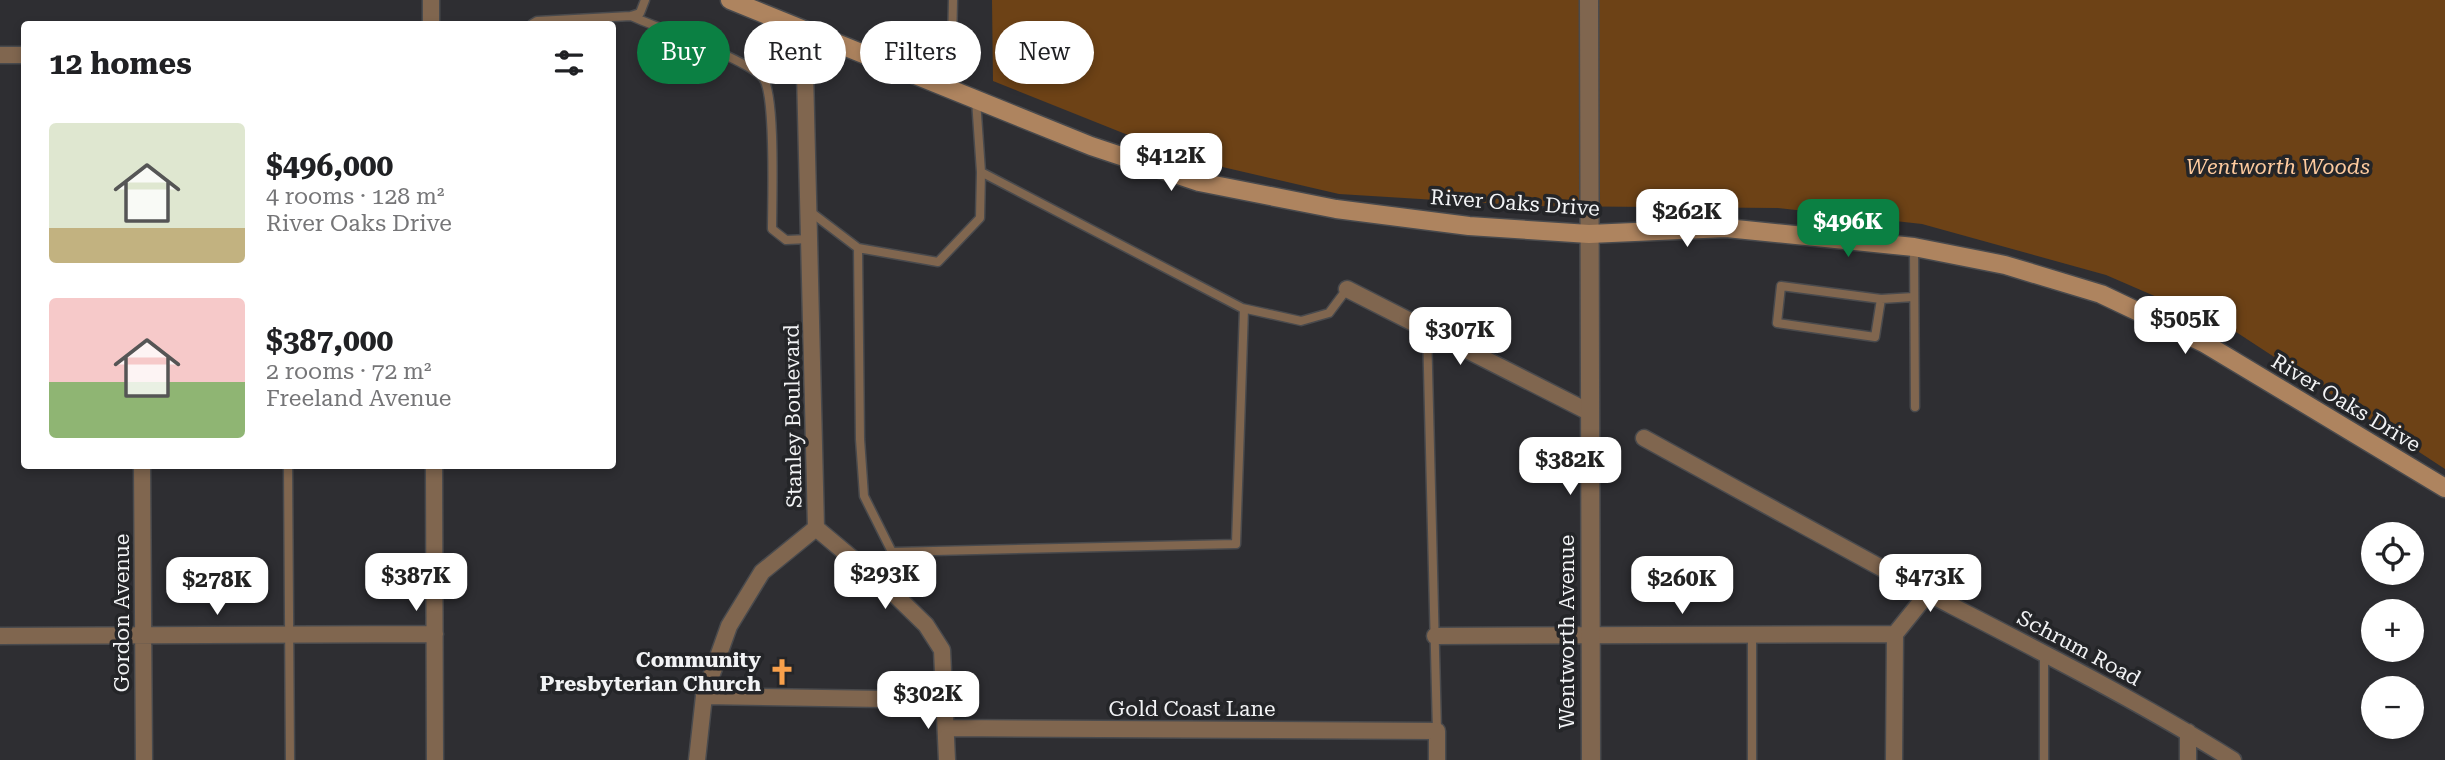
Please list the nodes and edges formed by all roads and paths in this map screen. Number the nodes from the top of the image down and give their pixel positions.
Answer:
1 (431, 0) edge
2 (645, 0) edge
3 (730, 0) edge
4 (953, 0) edge
5 (1589, 0) edge
6 (631, 16) junction
7 (431, 21) edge
8 (553, 21) edge
9 (780, 21) edge
10 (846, 48) edge
11 (0, 55) edge
12 (21, 55) edge
13 (805, 84) edge
14 (951, 90) junction
15 (976, 100) junction
16 (981, 172) junction
17 (808, 210) junction
18 (1589, 234) junction
19 (809, 239) junction
20 (1914, 247) junction
21 (858, 248) junction
22 (1348, 289) joint
23 (1914, 298) junction
24 (1881, 299) junction
25 (1242, 308) junction
26 (1427, 329) junction
27 (1914, 407) dead end
28 (1589, 412) junction
29 (1644, 438) dead end
30 (142, 469) edge
31 (288, 469) edge
32 (433, 469) edge
33 (2445, 488) edge
34 (816, 528) junction
35 (892, 552) junction
36 (871, 574) junction
37 (1928, 593) junction
38 (435, 634) junction
39 (1895, 634) junction
40 (290, 635) junction
41 (1590, 635) junction
42 (1752, 635) junction
43 (0, 636) edge
44 (143, 636) junction
45 (1434, 636) junction
46 (2044, 653) junction
47 (704, 696) junction
48 (945, 700) junction
49 (947, 728) junction
50 (1437, 731) junction
51 (2188, 732) junction
52 (144, 760) edge
53 (290, 760) edge
54 (435, 760) edge
55 (697, 760) edge
56 (947, 760) edge
57 (1437, 760) edge
58 (1591, 760) edge
59 (1752, 760) edge
60 (1894, 760) edge
61 (2044, 760) edge
62 (2188, 760) edge
63 (2233, 760) edge

1 - 7 street
2 - 6 lane
3 - 9 main road, River Oaks Drive
4 - 14 lane
5 - 18 street, Wentworth Avenue
6 - 8 lane
6 - 19 lane
10 - 14 main road, River Oaks Drive
11 - 12 street
13 - 17 street, Stanley Boulevard
14 - 15 main road, River Oaks Drive
15 - 16 lane
15 - 18 main road, River Oaks Drive
16 - 21 lane
16 - 25 lane
17 - 19 street, Stanley Boulevard
17 - 21 lane
18 - 20 main road, River Oaks Drive
18 - 28 street, Wentworth Avenue
19 - 34 street, Stanley Boulevard
20 - 23 lane
20 - 33 main road, River Oaks Drive
21 - 35 lane
22 - 25 lane
22 - 26 street
23 - 24 lane
23 - 27 lane
24 - 24 lane
25 - 35 lane
26 - 28 street
26 - 45 lane
28 - 41 street, Wentworth Avenue
29 - 37 street, Schrum Road
30 - 44 street, Gordon Avenue
31 - 40 lane
32 - 38 street
34 - 36 street
34 - 47 street, Stanley Boulevard
35 - 36 lane
36 - 48 street
37 - 39 street
37 - 46 street, Schrum Road
38 - 40 street
38 - 54 street
39 - 42 street
39 - 60 street
40 - 44 street
40 - 53 lane
41 - 42 street
41 - 45 street
41 - 58 street, Wentworth Avenue
42 - 59 lane
43 - 44 street
44 - 52 street, Gordon Avenue
45 - 50 lane
46 - 51 street, Schrum Road
46 - 61 lane
47 - 48 street
47 - 55 street, Stanley Boulevard
48 - 49 street
49 - 50 street, Gold Coast Lane
49 - 56 street
50 - 57 street
51 - 62 street
51 - 63 street, Schrum Road

